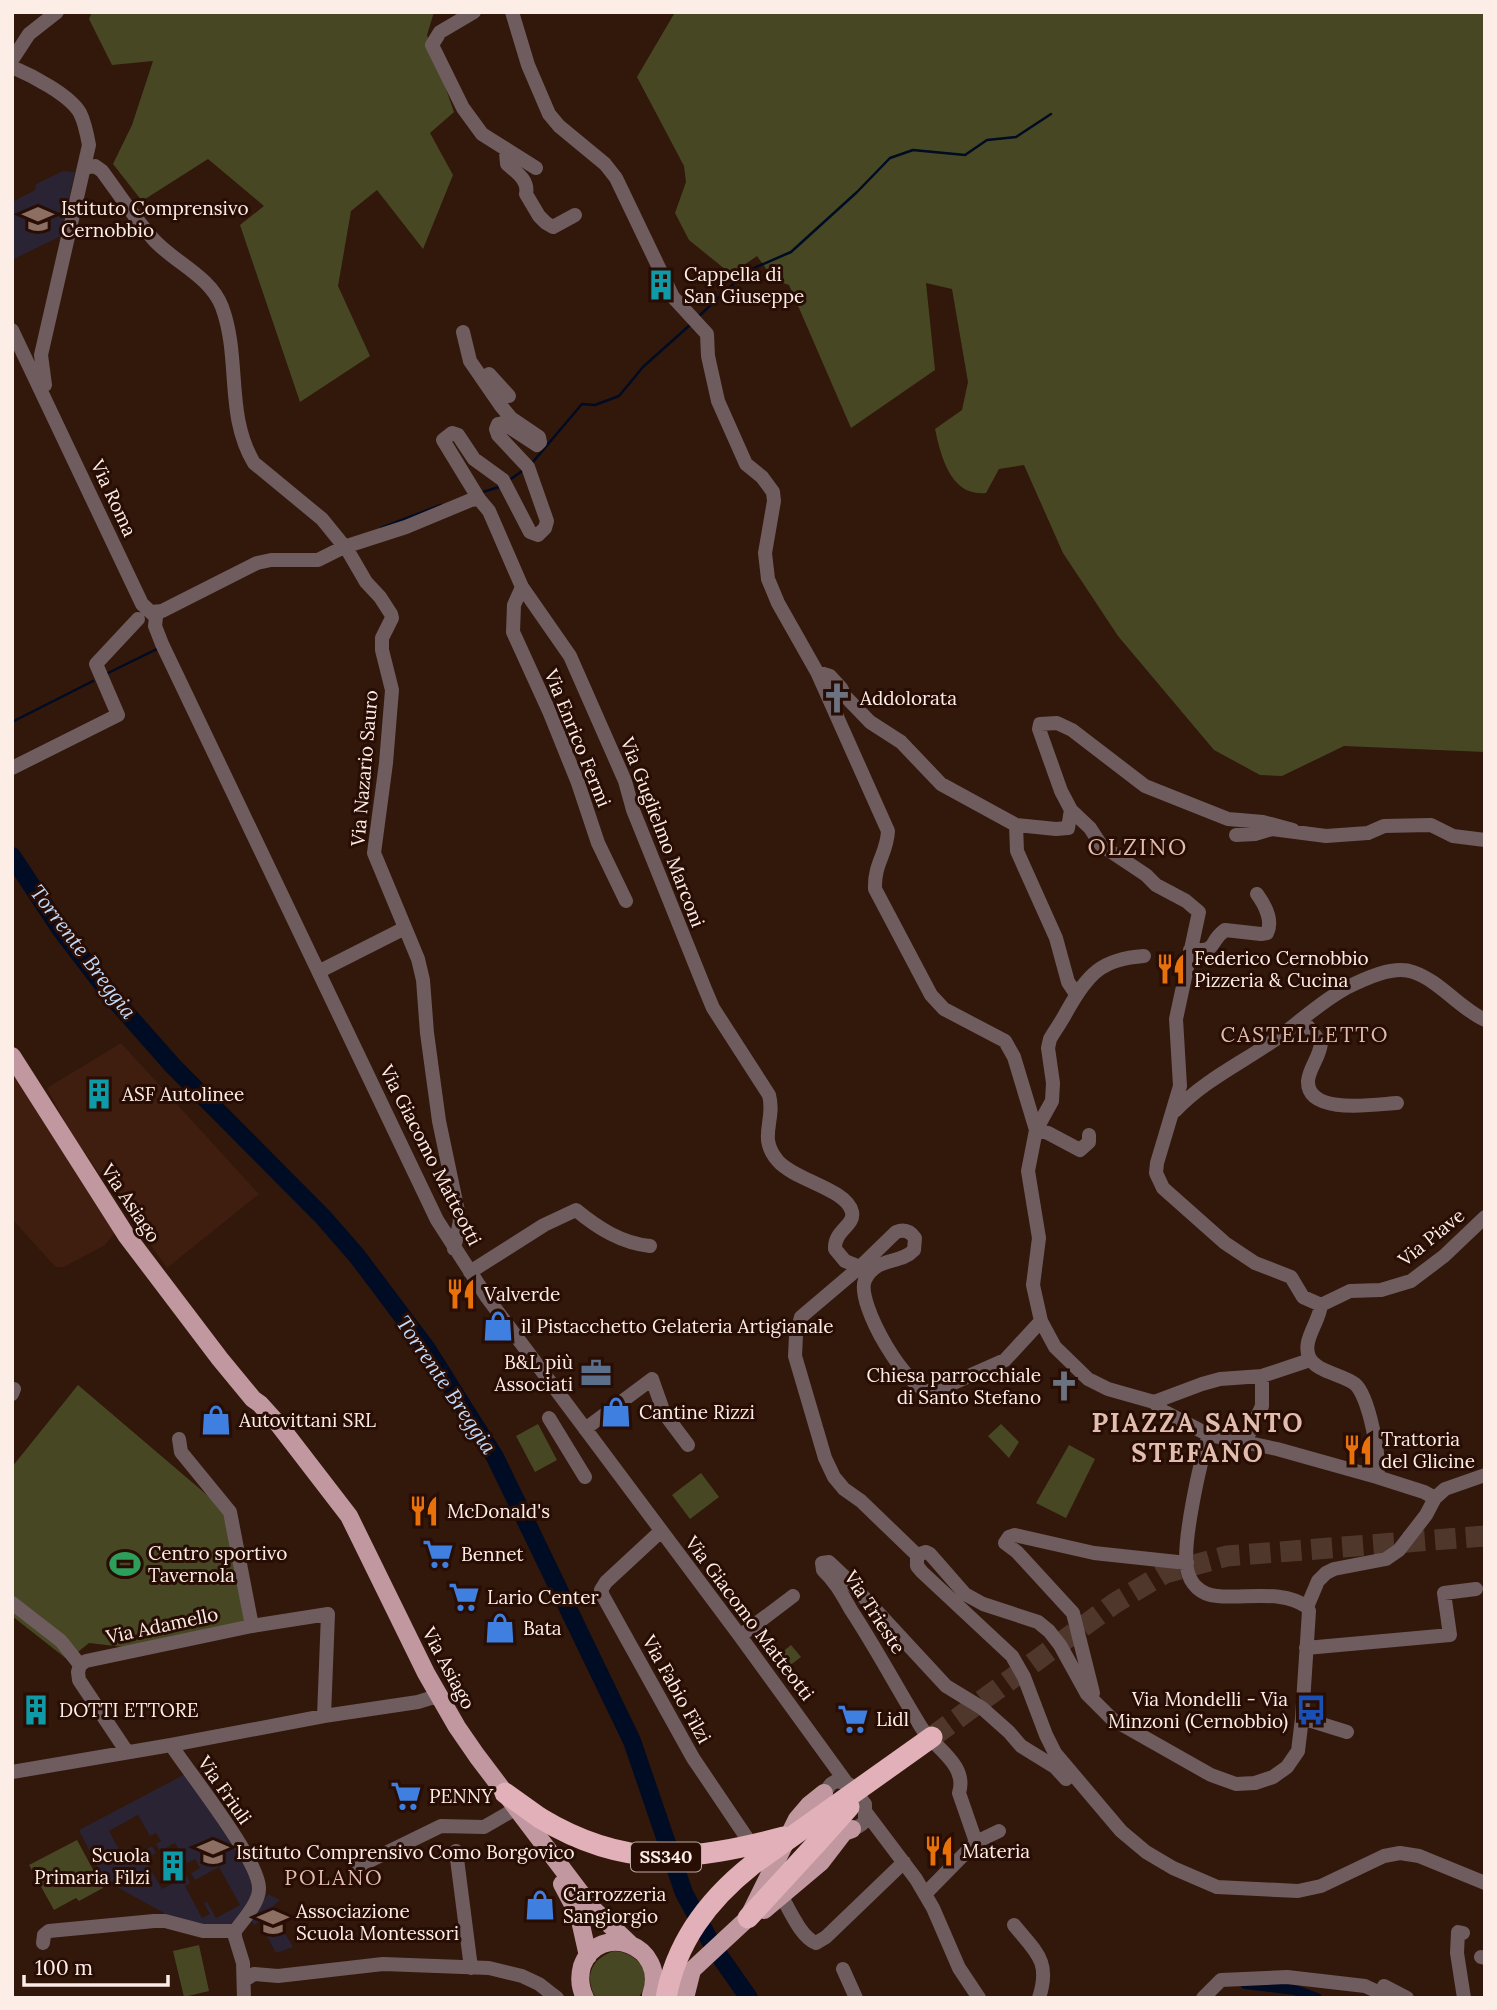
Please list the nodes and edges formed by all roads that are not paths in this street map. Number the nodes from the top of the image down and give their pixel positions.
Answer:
1 (57, 12) edge
2 (474, 12) edge
3 (512, 12) edge
4 (12, 60) edge
5 (12, 67) edge
6 (506, 152) junction
7 (85, 168) junction
8 (536, 168) dead end
9 (575, 215) dead end
10 (12, 330) edge
11 (463, 332) dead end
12 (468, 347) junction
13 (33, 364) junction
14 (509, 396) dead end
15 (479, 499) junction
16 (344, 547) junction
17 (522, 587) junction
18 (147, 617) junction
19 (162, 644) joint
20 (817, 671) junction
21 (12, 768) edge
22 (1070, 810) junction
23 (1016, 825) junction
24 (1293, 830) junction
25 (1236, 835) dead end
26 (1485, 840) edge
27 (1257, 894) dead end
28 (626, 901) dead end
29 (405, 928) junction
30 (1191, 950) junction
31 (1144, 956) dead end
32 (320, 971) junction
33 (1076, 994) junction
34 (1301, 1019) junction
35 (1485, 1020) edge
36 (12, 1056) edge
37 (1397, 1103) dead end
38 (1174, 1112) junction
39 (1036, 1130) junction
40 (1089, 1135) dead end
41 (1485, 1217) edge
42 (650, 1245) dead end
43 (454, 1250) junction
44 (860, 1267) junction
45 (470, 1272) junction
46 (1321, 1306) junction
47 (1041, 1321) junction
48 (1310, 1360) junction
49 (1262, 1376) junction
50 (1154, 1402) junction
51 (550, 1418) dead end
52 (583, 1426) junction
53 (1209, 1435) junction
54 (561, 1436) junction
55 (179, 1439) dead end
56 (1245, 1441) junction
57 (688, 1445) dead end
58 (1485, 1475) edge
59 (585, 1477) dead end
60 (1377, 1477) junction
61 (1435, 1498) junction
62 (661, 1531) junction
63 (917, 1555) junction
64 (1186, 1563) junction
65 (1476, 1588) dead end
66 (793, 1596) dead end
67 (12, 1603) edge
68 (1307, 1607) junction
69 (252, 1626) junction
70 (740, 1636) junction
71 (1306, 1648) junction
72 (80, 1665) junction
73 (436, 1700) junction
74 (1097, 1705) junction
75 (324, 1716) junction
76 (1302, 1718) junction
77 (1346, 1732) dead end
78 (932, 1737) tunnel mouth
79 (815, 1740) junction
80 (171, 1745) junction
81 (127, 1752) junction
82 (12, 1772) edge
83 (874, 1779) junction
84 (845, 1782) junction
85 (826, 1790) junction
86 (511, 1805) junction
87 (1104, 1811) junction
88 (860, 1823) junction
89 (999, 1831) dead end
90 (796, 1834) junction
91 (976, 1842) junction
92 (456, 1851) dead end
93 (904, 1862) junction
94 (357, 1867) dead end
95 (772, 1873) junction
96 (1485, 1883) edge
97 (925, 1894) junction
98 (782, 1897) junction
99 (1014, 1925) dead end
100 (740, 1927) junction
101 (235, 1931) junction
102 (1463, 1933) dead end
103 (43, 1943) dead end
104 (630, 1944) junction
105 (588, 1956) junction
106 (651, 1964) junction
107 (471, 1968) junction
108 (843, 1969) dead end
109 (691, 1970) junction
110 (245, 1980) junction
111 (1329, 1982) junction
112 (580, 1993) edge
113 (658, 1995) edge
114 (244, 1998) edge
115 (557, 1998) edge
116 (685, 1998) edge
117 (856, 1998) edge
118 (979, 1998) edge
119 (1039, 1998) edge
120 (1203, 1998) edge
121 (1391, 1998) edge
122 (1407, 1998) edge
123 (1464, 1998) edge

1 - 4 street
2 - 6 street
3 - 20 street
5 - 7 street, Via Roma
6 - 8 street
6 - 9 street
7 - 13 street, Via Roma
7 - 16 street
10 - 13 street
11 - 12 street
12 - 14 street
12 - 15 street, Via Guglielmo Marconi
13 - 18 street, Via Roma
15 - 16 street
15 - 17 street, Via Guglielmo Marconi
16 - 18 street
16 - 29 street, Via Nazario Sauro
17 - 28 street, Via Enrico Fermi
17 - 44 street, Via Guglielmo Marconi
18 - 19 street, Via Roma
18 - 21 street
19 - 32 street, Via Giacomo Matteotti
20 - 23 street
20 - 39 street
22 - 23 street
22 - 24 street
22 - 30 street
23 - 33 street
24 - 25 street
24 - 26 street
27 - 30 street
29 - 32 street
29 - 43 street, Via Nazario Sauro
30 - 38 street
31 - 33 street
32 - 43 street, Via Giacomo Matteotti
33 - 39 street
34 - 35 street
34 - 37 street
34 - 38 street
36 - 73 main road, Via Asiago
38 - 46 street
39 - 40 street
39 - 47 street
41 - 46 street, Via Piave
42 - 45 street
43 - 45 street, Via Giacomo Matteotti
44 - 47 street
44 - 63 street
45 - 52 street, Via Giacomo Matteotti
46 - 48 street
47 - 50 street
48 - 49 street
48 - 60 street
49 - 50 street
49 - 56 street
50 - 53 street
51 - 54 street
52 - 54 street
52 - 57 street
52 - 62 street, Via Giacomo Matteotti
53 - 56 street
53 - 64 street
54 - 59 street
55 - 69 street
56 - 60 street
58 - 61 street
60 - 61 street
61 - 68 street
62 - 70 street, Via Giacomo Matteotti
62 - 95 street, Via Fabio Filzi
63 - 74 street
63 - 87 street
64 - 68 street
64 - 74 street
65 - 71 street
66 - 70 street
67 - 72 street
68 - 71 street
69 - 72 street, Via Adamello
69 - 75 street, Via Adamello
70 - 79 street, Via Giacomo Matteotti
71 - 76 street
72 - 81 street
73 - 75 street
73 - 86 main road, Via Asiago
74 - 76 street
75 - 80 street
76 - 77 street
78 - 83 highway, SS340, bridge
79 - 84 street, Via Giacomo Matteotti
79 - 85 street, Via Giacomo Matteotti
80 - 81 street
80 - 101 street, Via Friuli
81 - 82 street
83 - 90 highway, SS340, bridge
83 - 100 highway, bridge
84 - 85 street
84 - 88 street
85 - 88 street
85 - 95 main road
86 - 90 highway, SS340, bridge
86 - 94 street
86 - 104 main road, Via Asiago
86 - 105 main road, Via Asiago
87 - 91 street, Via Trieste
87 - 96 street
88 - 93 street
88 - 98 main road
89 - 91 street
90 - 113 highway, SS340, bridge
91 - 97 street
92 - 107 street
93 - 97 street
93 - 98 street
95 - 100 main road
97 - 118 street
98 - 100 main road
99 - 119 street
100 - 109 main road
101 - 103 street
101 - 110 street
102 - 123 street
104 - 105 main road
104 - 106 main road, Via Asiago
105 - 112 main road
106 - 109 main road
106 - 113 main road
107 - 110 street
107 - 115 street
108 - 117 street
109 - 113 main road
109 - 116 main road
110 - 114 street
111 - 120 street
111 - 121 street
111 - 122 street

